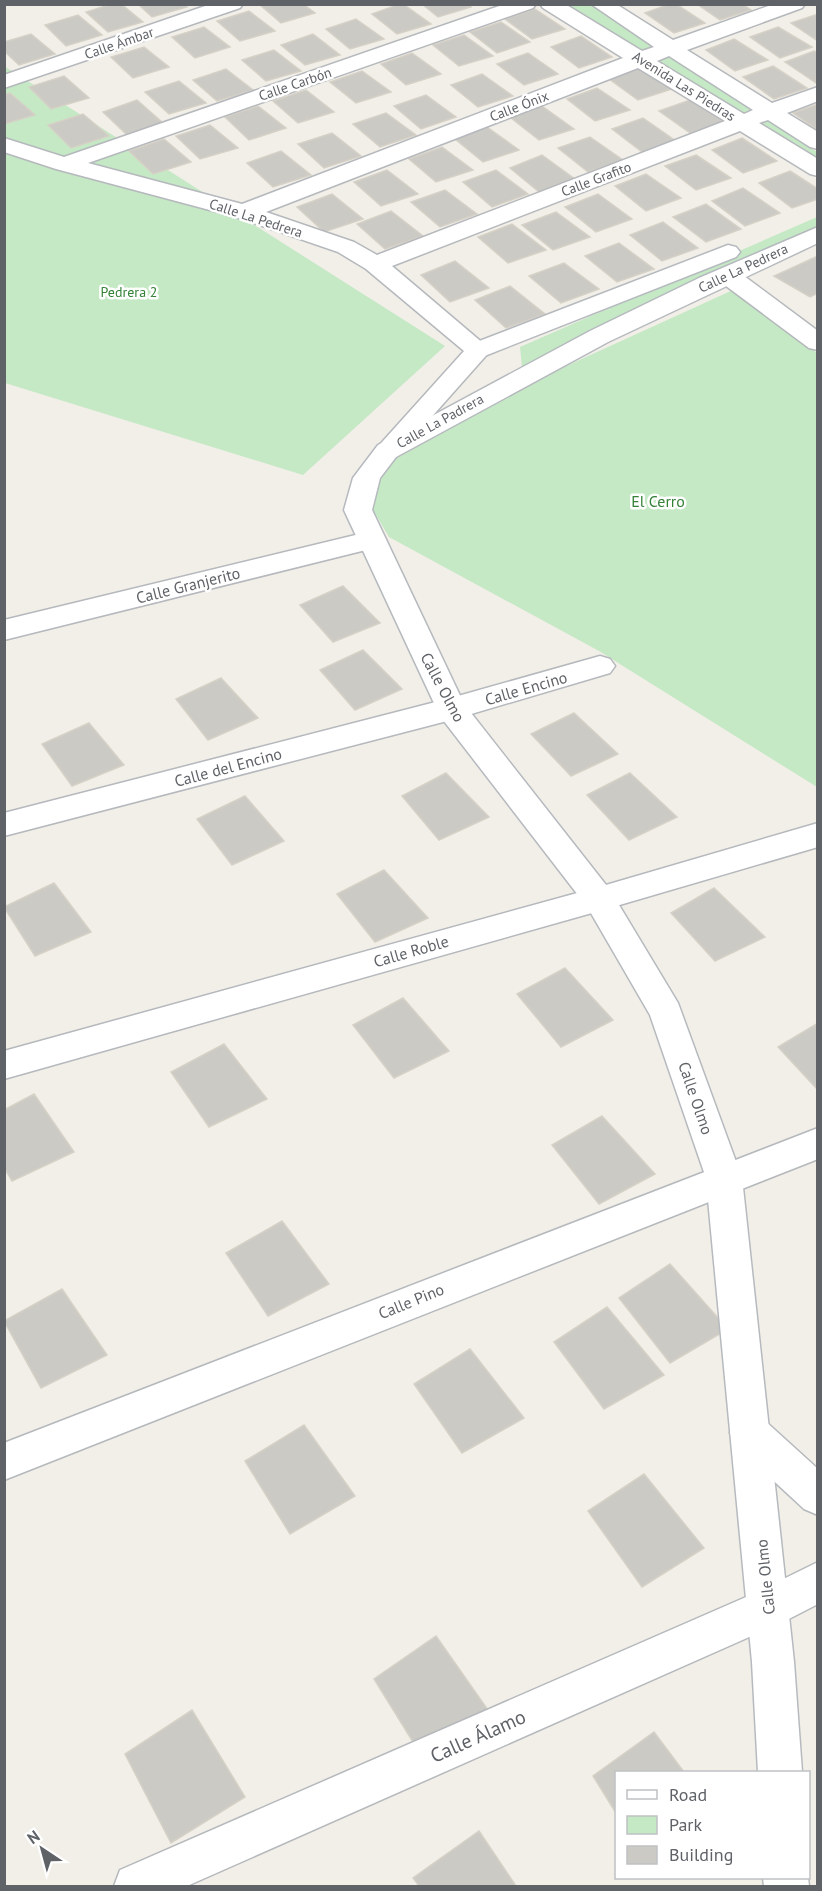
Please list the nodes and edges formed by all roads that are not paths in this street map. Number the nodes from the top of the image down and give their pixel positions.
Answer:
1 (233, 4) edge
2 (526, 4) edge
3 (550, 4) edge
4 (601, 4) edge
5 (795, 4) edge
6 (670, 49) junction
7 (641, 59) junction
8 (4, 82) edge
9 (818, 93) edge
10 (770, 112) junction
11 (742, 122) junction
12 (818, 142) edge
13 (4, 145) edge
14 (64, 164) junction
15 (818, 169) edge
16 (244, 212) junction
17 (818, 213) edge
18 (818, 234) edge
19 (375, 264) junction
20 (727, 274) junction
21 (818, 343) edge
22 (478, 350) junction
23 (522, 375) junction
24 (387, 451) junction
25 (358, 510) joint
26 (372, 540) junction
27 (4, 630) edge
28 (600, 666) dead end
29 (452, 709) junction
30 (4, 825) edge
31 (818, 835) edge
32 (599, 899) junction
33 (4, 1065) edge
34 (818, 1143) edge
35 (724, 1178) junction
36 (750, 1432) junction
37 (4, 1462) edge
38 (818, 1496) edge
39 (818, 1582) edge
40 (768, 1608) junction
41 (780, 1771) edge
42 (136, 1887) edge

1 - 8 street, Calle Ámbar
2 - 14 street, Calle Carbón
3 - 7 street, Avenida Las Piedras
4 - 6 street, Avenida Las Piedras
5 - 6 street, Calle Ónix
6 - 7 street, Calle Ónix
6 - 10 street, Avenida Las Piedras
7 - 11 street, Avenida Las Piedras
7 - 16 street, Calle Ónix
9 - 10 street, Calle Grafito
10 - 11 street, Calle Grafito
10 - 12 street, Avenida Las Piedras
11 - 15 street, Avenida Las Piedras
11 - 19 street, Calle Grafito
13 - 14 street, Calle La Pedrera
14 - 16 street, Calle La Pedrera
16 - 19 street, Calle La Pedrera
17 - 22 street, Calle La Pedrera
18 - 20 street, Calle La Pedrera
19 - 22 street, Calle La Pedrera
20 - 21 street
20 - 23 street, Calle La Pedrera
22 - 23 street, Calle La Pedrera
22 - 24 street
23 - 24 street, Calle La Padrera
24 - 25 street, Calle La Padrera
25 - 26 street, Calle Olmo
26 - 27 street, Calle Granjerito
26 - 29 street, Calle Olmo
28 - 29 street, Calle Encino
29 - 30 street, Calle del Encino
29 - 32 street, Calle Olmo
31 - 32 street, Calle Roble
32 - 33 street, Calle Roble
32 - 35 street, Calle Olmo
34 - 35 street, Calle Pino
35 - 36 street, Calle Olmo
35 - 37 street, Calle Pino
36 - 38 street
36 - 40 street, Calle Olmo
39 - 40 street, Calle Álamo
40 - 41 street, Calle Olmo
40 - 42 street, Calle Álamo

